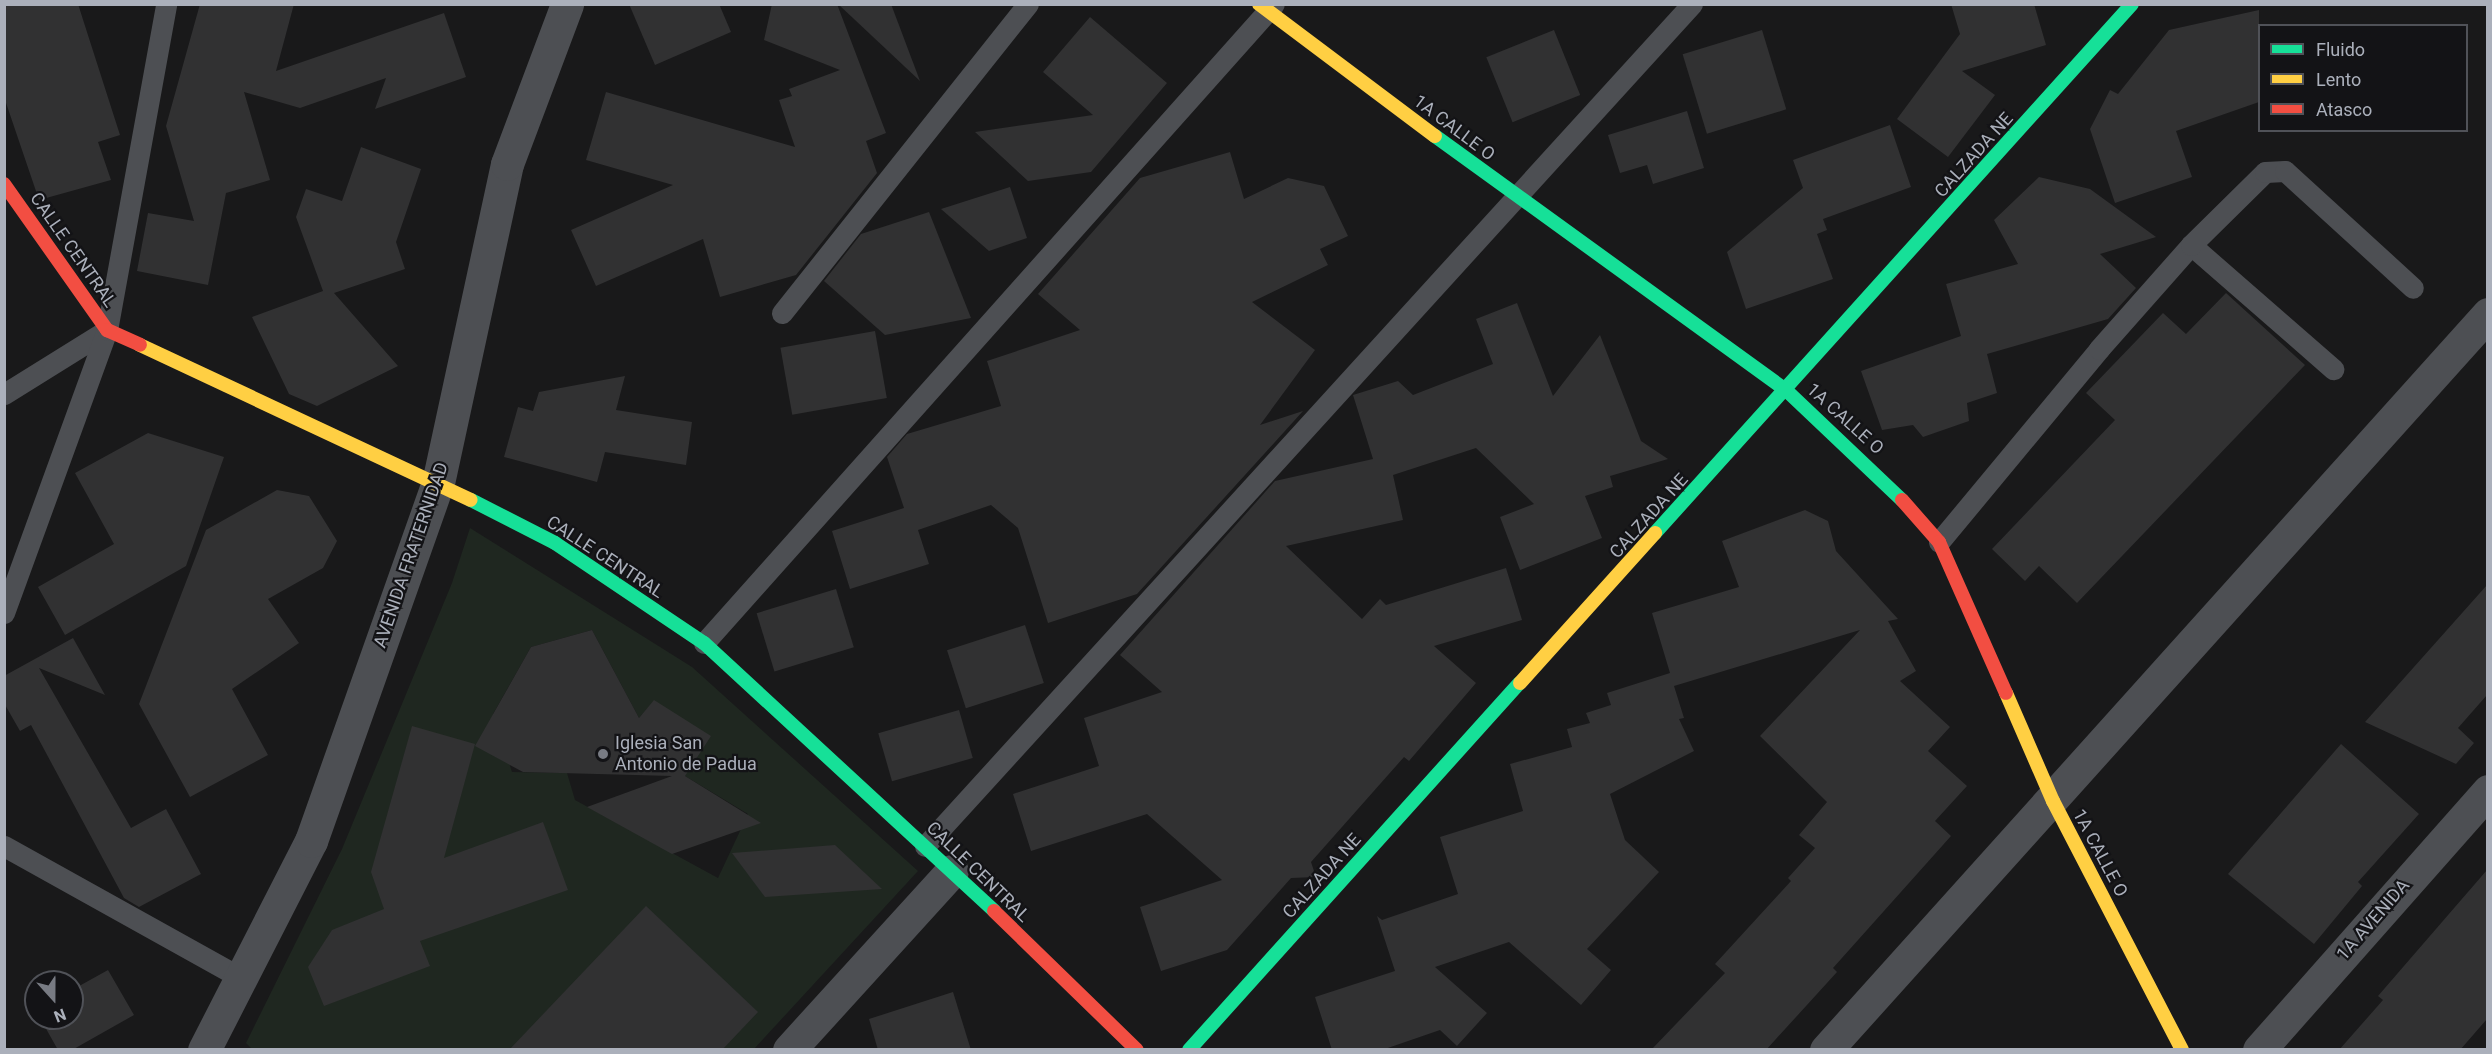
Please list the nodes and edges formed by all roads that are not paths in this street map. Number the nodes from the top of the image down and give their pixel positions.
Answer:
1 (166, 4) edge
2 (567, 4) edge
3 (1028, 4) edge
4 (1692, 4) edge
5 (2132, 4) edge
6 (1267, 7) edge
7 (4, 184) edge
8 (1516, 197) junction
9 (2192, 245) junction
10 (2413, 288) dead end
11 (782, 313) dead end
12 (2487, 314) edge
13 (107, 330) junction
14 (2333, 369) dead end
15 (1787, 392) junction
16 (4, 394) edge
17 (438, 483) junction
18 (1939, 542) junction
19 (4, 613) edge
20 (704, 643) junction
21 (2487, 791) edge
22 (2053, 801) junction
23 (4, 846) edge
24 (925, 846) junction
25 (952, 871) junction
26 (241, 978) junction
27 (204, 1050) edge
28 (789, 1050) edge
29 (1137, 1050) edge
30 (1189, 1050) edge
31 (1826, 1050) edge
32 (2182, 1050) edge
33 (2259, 1050) edge

1 - 13 lane
2 - 17 street, AVENIDA FRATERNIDAD
3 - 11 lane
4 - 8 lane
5 - 15 street, CALZADA NE
6 - 8 street, 1A CALLE O
6 - 20 lane
7 - 13 street, CALLE CENTRAL
8 - 15 street, 1A CALLE O
8 - 24 lane
9 - 10 lane
9 - 14 lane
9 - 18 lane
12 - 22 street
13 - 16 lane
13 - 17 street, CALLE CENTRAL
13 - 19 lane
15 - 18 street, 1A CALLE O
15 - 30 street, CALZADA NE
17 - 20 street, CALLE CENTRAL
17 - 26 street, AVENIDA FRATERNIDAD
18 - 22 street, 1A CALLE O
20 - 24 street, CALLE CENTRAL
21 - 33 street, 1A AVENIDA
22 - 31 street
22 - 32 street, 1A CALLE O
23 - 26 lane
24 - 25 street, CALLE CENTRAL
25 - 28 street
25 - 29 street, CALLE CENTRAL
26 - 27 street, AVENIDA FRATERNIDAD

